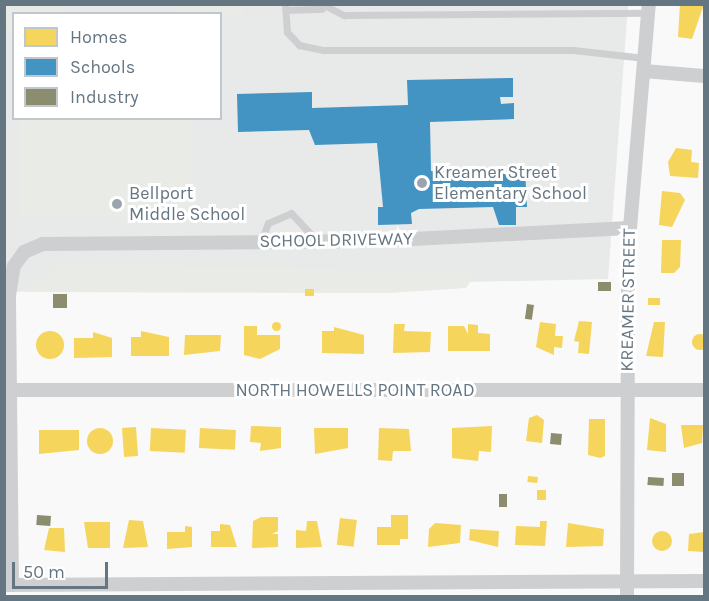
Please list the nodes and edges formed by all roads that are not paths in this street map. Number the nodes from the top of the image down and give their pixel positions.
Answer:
1 (286, 7) edge
2 (322, 7) edge
3 (649, 9) edge
4 (644, 65) junction
5 (705, 76) edge
6 (629, 228) junction
7 (261, 242) junction
8 (318, 242) junction
9 (627, 389) junction
10 (8, 390) edge
11 (705, 390) edge
12 (628, 579) junction
13 (705, 581) edge
14 (8, 585) edge
15 (627, 597) edge

1 - 2 lane
1 - 4 lane
2 - 3 lane
3 - 4 street, KREAMER STREET
4 - 5 street
4 - 6 street, KREAMER STREET
6 - 8 street, SCHOOL DRIVEWAY
6 - 9 street, KREAMER STREET
7 - 8 street, SCHOOL DRIVEWAY
7 - 8 lane
7 - 10 street, SCHOOL DRIVEWAY
9 - 10 street, NORTH HOWELLS POINT ROAD
9 - 11 street, NORTH HOWELLS POINT ROAD
9 - 12 street, KREAMER STREET
10 - 14 street
12 - 13 street
12 - 14 street
12 - 15 street, KREAMER STREET

